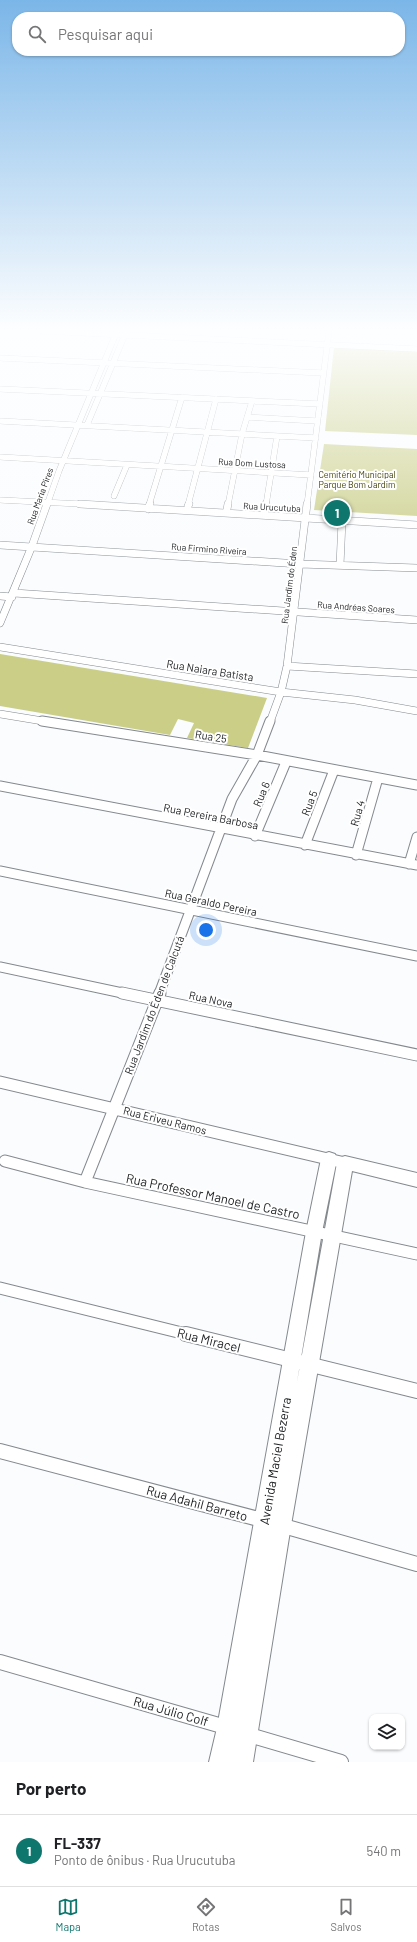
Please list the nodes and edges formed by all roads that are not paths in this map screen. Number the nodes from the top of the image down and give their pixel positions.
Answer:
1 (84, 413) edge
2 (92, 413) edge
3 (178, 413) edge
4 (213, 413) edge
5 (248, 413) edge
6 (318, 413) edge
7 (247, 417) junction
8 (0, 421) edge
9 (317, 421) junction
10 (79, 424) junction
11 (87, 425) junction
12 (173, 430) junction
13 (208, 432) junction
14 (242, 434) junction
15 (277, 436) junction
16 (316, 438) junction
17 (0, 457) edge
18 (63, 460) junction
19 (127, 465) junction
20 (161, 466) junction
21 (198, 469) junction
22 (235, 471) junction
23 (271, 473) junction
24 (311, 475) junction
25 (114, 496) dead end
26 (0, 500) edge
27 (47, 502) junction
28 (188, 506) junction
29 (150, 507) junction
30 (227, 509) junction
31 (265, 511) junction
32 (306, 516) junction
33 (417, 520) edge
34 (342, 521) junction
35 (417, 525) edge
36 (0, 545) edge
37 (32, 546) junction
38 (300, 564) junction
39 (340, 565) junction
40 (417, 568) edge
41 (13, 595) junction
42 (0, 596) edge
43 (294, 611) junction
44 (417, 620) edge
45 (0, 623) edge
46 (0, 647) edge
47 (287, 666) junction
48 (417, 674) edge
49 (281, 692) junction
50 (417, 711) edge
51 (0, 714) edge
52 (257, 755) junction
53 (286, 762) junction
54 (334, 770) junction
55 (378, 778) junction
56 (417, 785) edge
57 (0, 786) edge
58 (222, 829) junction
59 (256, 836) junction
60 (417, 837) edge
61 (305, 845) junction
62 (356, 855) junction
63 (413, 865) edge
64 (0, 871) edge
65 (191, 910) junction
66 (417, 956) edge
67 (0, 967) edge
68 (157, 1000) junction
69 (417, 1055) edge
70 (0, 1082) edge
71 (113, 1107) junction
72 (5, 1161) dead end
73 (337, 1161) junction
74 (417, 1180) edge
75 (85, 1182) junction
76 (324, 1234) junction
77 (417, 1254) edge
78 (0, 1288) edge
79 (302, 1363) junction
80 (417, 1391) edge
81 (0, 1451) edge
82 (273, 1523) junction
83 (417, 1564) edge
84 (0, 1662) edge
85 (238, 1731) junction
86 (220, 1762) edge
87 (242, 1762) edge
88 (341, 1762) edge

1 - 10 street, Rua Maria Pires
2 - 11 street
3 - 12 street
4 - 13 street
5 - 7 street
6 - 9 street, Rua Jardim do Éden
7 - 9 street
7 - 14 street
8 - 10 street
9 - 16 street, Rua Jardim do Éden
10 - 11 street
10 - 18 street, Rua Maria Pires
11 - 12 street
12 - 13 street
12 - 20 street
13 - 14 street
13 - 21 street
14 - 15 street
14 - 22 street
15 - 16 street
15 - 23 street
16 - 24 street, Rua Jardim do Éden
17 - 18 street, Rua Dom Lustosa
18 - 19 street, Rua Dom Lustosa
18 - 27 street, Rua Maria Pires
19 - 20 street, Rua Dom Lustosa
19 - 25 street
20 - 21 street, Rua Dom Lustosa
20 - 29 street
21 - 22 street, Rua Dom Lustosa
21 - 28 street
22 - 23 street, Rua Dom Lustosa
22 - 30 street
23 - 24 street, Rua Dom Lustosa
23 - 31 street
24 - 32 street, Rua Jardim do Éden
26 - 27 street, Rua Urucutuba
27 - 29 street, Rua Urucutuba
27 - 37 street, Rua Maria Pires
28 - 29 street, Rua Urucutuba
28 - 30 street, Rua Urucutuba
29 - 32 street, Rua Urucutuba
30 - 31 street, Rua Urucutuba
31 - 32 street, Rua Urucutuba
32 - 33 street, Rua Urucutuba
32 - 34 street, Rua Urucutuba
32 - 38 street, Rua Jardim do Éden
34 - 35 street, Rua Urucutuba
34 - 39 street
36 - 37 street, Rua Firmino Riveira
37 - 38 street, Rua Firmino Riveira
37 - 41 street, Rua Maria Pires
38 - 39 street, Rua Firmino Riveira
38 - 43 street, Rua Jardim do Éden
39 - 40 street, Rua Firmino Riveira
41 - 42 street
41 - 43 street, Rua Andréas Soares
41 - 45 street, Rua Maria Pires
43 - 44 street, Rua Andréas Soares
43 - 47 street, Rua Jardim do Éden
46 - 49 street, Rua Naiara Batista
47 - 48 street
47 - 49 street, Rua Jardim do Éden
49 - 50 street, Rua Naiara Batista
49 - 52 street, Rua Jardim do Éden
51 - 52 street, Rua 25
52 - 53 street, Rua 25
52 - 58 street, Rua Jardim do Éden
53 - 54 street, Rua 25
53 - 59 street, Rua 6
54 - 55 street, Rua 25
54 - 61 street, Rua 5
55 - 56 street, Rua 25
55 - 62 street, Rua 4
57 - 58 street, Rua Pereira Barbosa
58 - 59 street, Rua Pereira Barbosa
58 - 65 street, Rua Jardim do Éden de Calcutá
59 - 61 street, Rua Pereira Barbosa
60 - 63 street
61 - 62 street, Rua Pereira Barbosa
62 - 63 street, Rua Pereira Barbosa
64 - 65 street, Rua Geraldo Pereira
65 - 66 street, Rua Geraldo Pereira
65 - 68 street, Rua Jardim do Éden de Calcutá
67 - 68 street, Rua Nova
68 - 69 street, Rua Nova
68 - 71 street, Rua Jardim do Éden de Calcutá
70 - 71 street, Rua Eriveu Ramos
71 - 73 street, Rua Eriveu Ramos
71 - 75 street, Rua Jardim do Éden de Calcutá
72 - 75 street, Rua Professor Manoel de Castro
73 - 74 street, Rua Eriveu Ramos
73 - 76 street, Avenida Maciel Bezerra
75 - 76 street, Rua Professor Manoel de Castro
76 - 77 street, Rua Professor Manoel de Castro
76 - 79 street, Avenida Maciel Bezerra
78 - 79 street, Rua Miracel
79 - 80 street, Rua Miracel
79 - 82 street, Avenida Maciel Bezerra
81 - 82 street, Rua Adahil Barreto
82 - 83 street, Rua Adahil Barreto
82 - 85 street, Avenida Maciel Bezerra
84 - 85 street, Rua Júlio Colf
85 - 86 street, Avenida Maciel Bezerra
85 - 87 street, Avenida Maciel Bezerra
85 - 88 street, Rua Júlio Colf

